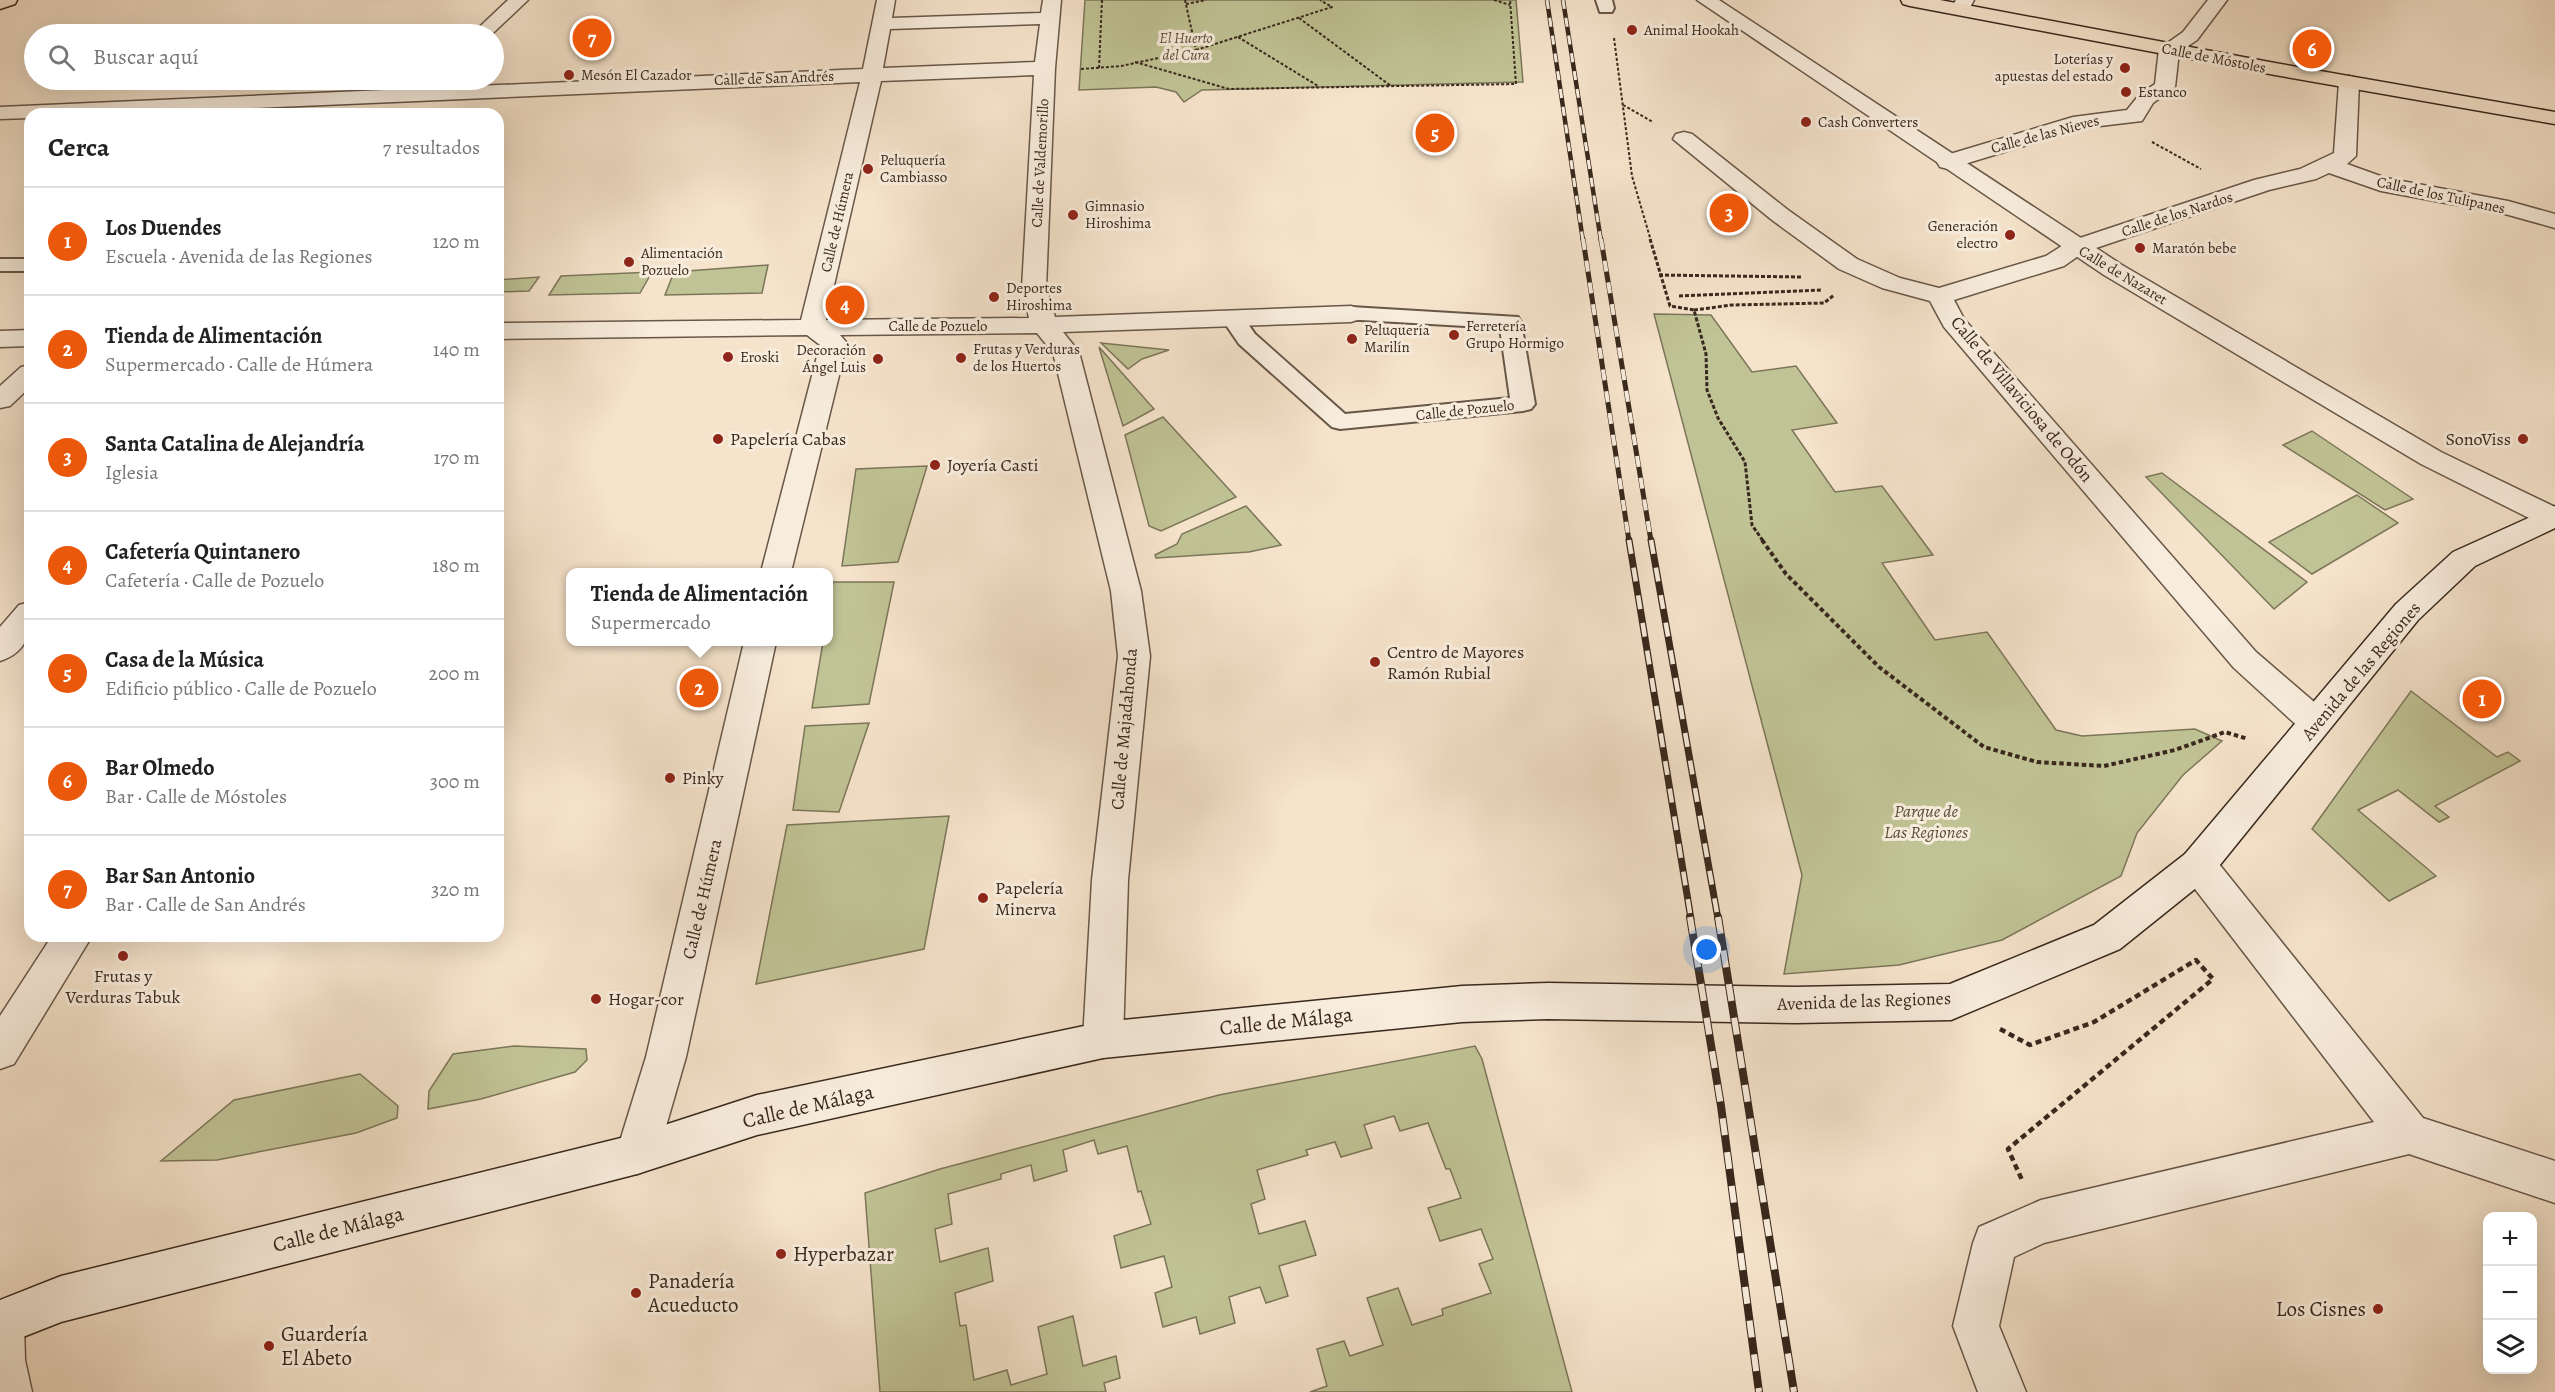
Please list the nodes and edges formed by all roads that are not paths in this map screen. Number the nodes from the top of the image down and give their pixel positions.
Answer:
1 (9, 0) edge
2 (519, 0) edge
3 (1910, 0) edge
4 (2218, 0) edge
5 (1708, 1) edge
6 (0, 3) edge
7 (1962, 5) edge
8 (1051, 9) edge
9 (883, 12) edge
10 (492, 24) edge
11 (2168, 54) junction
12 (1045, 68) junction
13 (872, 74) junction
14 (2349, 82) junction
15 (504, 84) edge
16 (362, 90) edge
17 (420, 90) edge
18 (79, 108) edge
19 (400, 108) edge
20 (24, 111) edge
21 (0, 113) edge
22 (2555, 118) edge
23 (1684, 139) dead end
24 (1947, 162) junction
25 (2329, 165) junction
26 (2555, 221) edge
27 (2076, 247) junction
28 (24, 265) edge
29 (0, 266) edge
30 (1940, 296) junction
31 (1351, 314) joint
32 (1233, 319) junction
33 (1044, 325) junction
34 (812, 327) junction
35 (504, 331) edge
36 (24, 338) edge
37 (0, 339) edge
38 (24, 378) edge
39 (0, 400) edge
40 (2554, 518) edge
41 (777, 568) edge
42 (24, 620) edge
43 (759, 646) edge
44 (0, 649) edge
45 (2315, 722) junction
46 (2198, 866) junction
47 (69, 942) edge
48 (1637, 1002) joint
49 (1103, 1040) junction
50 (0, 1051) edge
51 (2409, 1134) junction
52 (637, 1154) junction
53 (2555, 1182) edge
54 (0, 1323) edge
55 (8, 1392) edge
56 (2002, 1392) edge

1 - 6 main road
2 - 10 street
3 - 7 main road, Calle de Móstoles
4 - 11 street
5 - 24 street, Calle de Nazaret
7 - 11 main road, Calle de Móstoles
8 - 9 street
8 - 12 street, Calle de Valdemorillo
9 - 13 street, Calle de Húmera
11 - 14 main road, Calle de Móstoles
11 - 24 street, Calle de las Nieves
12 - 13 street, Calle de San Andrés
12 - 33 street, Calle de Valdemorillo
13 - 15 street, Calle de San Andrés
13 - 34 street, Calle de Húmera
14 - 22 main road, Calle de Móstoles
14 - 25 street, Calle de los Nardos
16 - 18 street, Calle de San Andrés
17 - 19 street
20 - 21 street, Calle de San Andrés
23 - 30 street
24 - 27 street, Calle de Nazaret
25 - 26 street, Calle de los Tulipanes
25 - 27 street, Calle de los Nardos
27 - 30 street, Calle de los Nardos
27 - 40 street, Calle de Nazaret
28 - 29 lane
30 - 45 street, Calle de Villaviciosa de Odón
31 - 32 street, Calle de Pozuelo
31 - 32 lane, Calle de Pozuelo
32 - 33 street, Calle de Pozuelo
33 - 34 street, Calle de Pozuelo
33 - 49 street, Calle de Majadahonda
34 - 35 street, Calle de Pozuelo
34 - 41 street
36 - 37 street
38 - 39 street
40 - 45 street, Avenida de las Regiones
42 - 44 street
43 - 52 street, Calle de Húmera
45 - 46 street, Avenida de las Regiones
46 - 48 street, Avenida de las Regiones
46 - 51 street
47 - 50 street
48 - 49 street, Calle de Málaga
49 - 52 street, Calle de Málaga
51 - 53 street
51 - 56 street
52 - 54 street, Calle de Málaga
54 - 55 street

